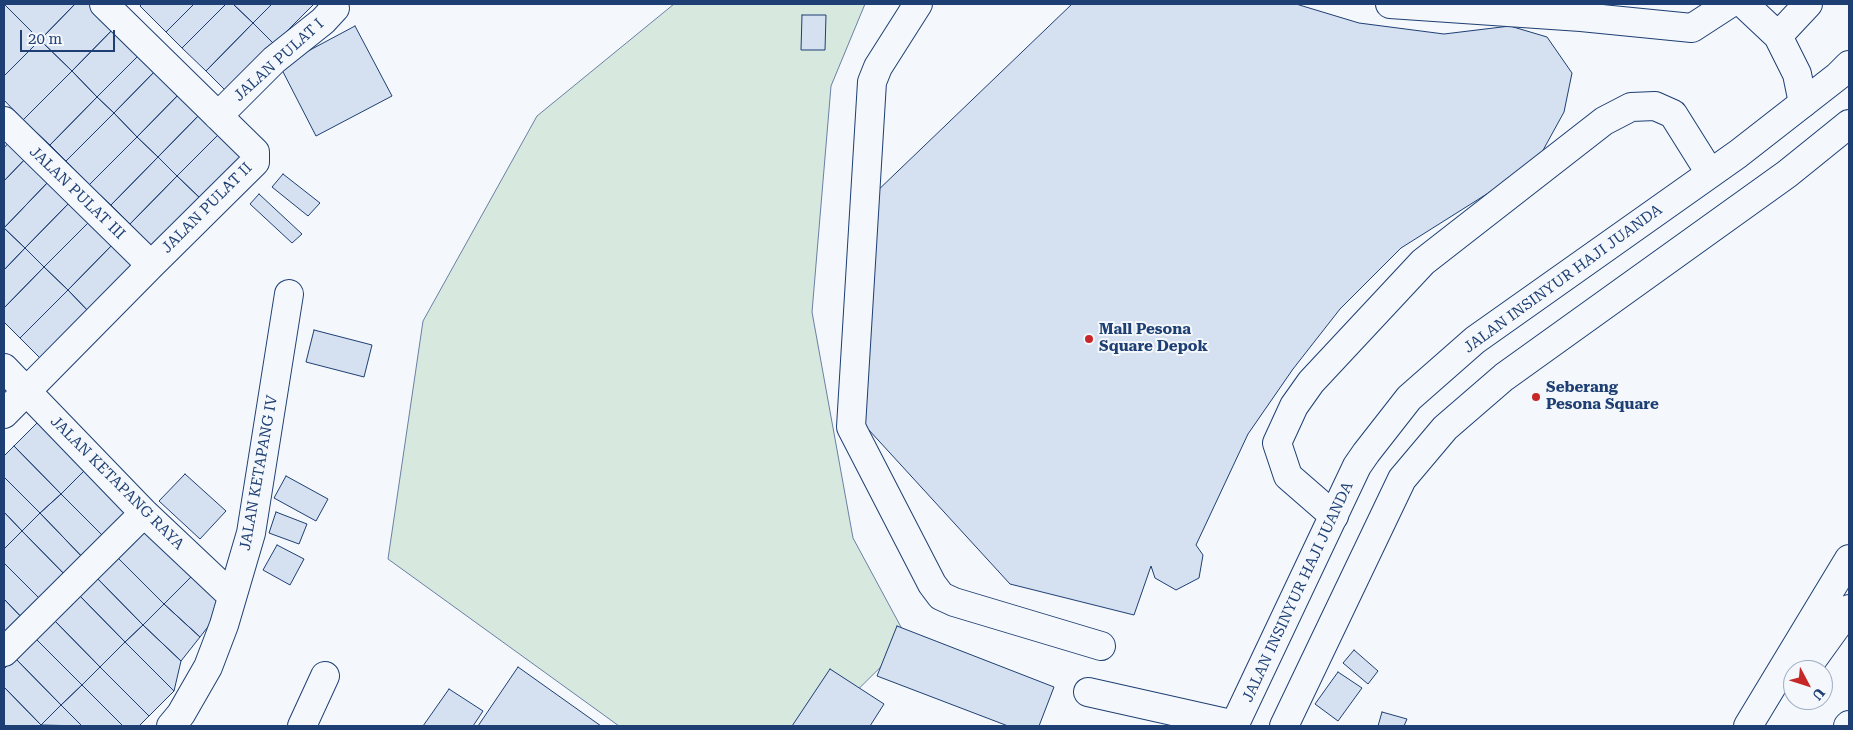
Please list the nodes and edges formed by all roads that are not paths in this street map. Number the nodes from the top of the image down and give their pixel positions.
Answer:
1 (104, 4) edge
2 (332, 4) edge
3 (918, 4) edge
4 (1390, 4) edge
5 (1730, 4) edge
6 (1744, 4) edge
7 (1808, 4) edge
8 (1778, 36) junction
9 (1849, 65) edge
10 (1803, 103) junction
11 (218, 116) junction
12 (4, 122) edge
13 (1849, 124) edge
14 (1710, 173) junction
15 (151, 265) junction
16 (289, 294) dead end
17 (4, 368) edge
18 (27, 391) junction
19 (4, 414) edge
20 (144, 513) junction
21 (1334, 516) junction
22 (1849, 559) edge
23 (232, 596) junction
24 (1849, 609) edge
25 (1101, 646) dead end
26 (4, 652) edge
27 (1812, 660) edge
28 (325, 676) dead end
29 (1088, 692) dead end
30 (1783, 699) edge
31 (171, 726) edge
32 (302, 726) edge
33 (1235, 726) edge
34 (1284, 726) edge
35 (1748, 726) edge
36 (1763, 726) edge

1 - 11 main road, JALAN PULAT II
2 - 11 main road, JALAN PULAT I
3 - 25 main road
4 - 5 main road
6 - 8 main road
7 - 8 main road
8 - 10 main road
9 - 10 main road, JALAN INSINYUR HAJI JUANDA
10 - 14 main road, JALAN INSINYUR HAJI JUANDA
11 - 15 main road, JALAN PULAT II
12 - 15 main road, JALAN PULAT III
13 - 34 main road
14 - 21 main road, JALAN INSINYUR HAJI JUANDA
14 - 21 main road
15 - 18 main road, JALAN PULAT II
16 - 23 main road, JALAN KETAPANG IV
17 - 18 main road, JALAN KETAPANG RAYA
18 - 19 main road, JALAN PULAT II
18 - 20 main road, JALAN KETAPANG RAYA
20 - 23 main road, JALAN KETAPANG RAYA
20 - 26 main road
21 - 33 main road, JALAN INSINYUR HAJI JUANDA
22 - 35 main road
23 - 31 main road, JALAN KETAPANG IV
24 - 27 main road
28 - 32 main road
29 - 33 main road
30 - 36 main road

